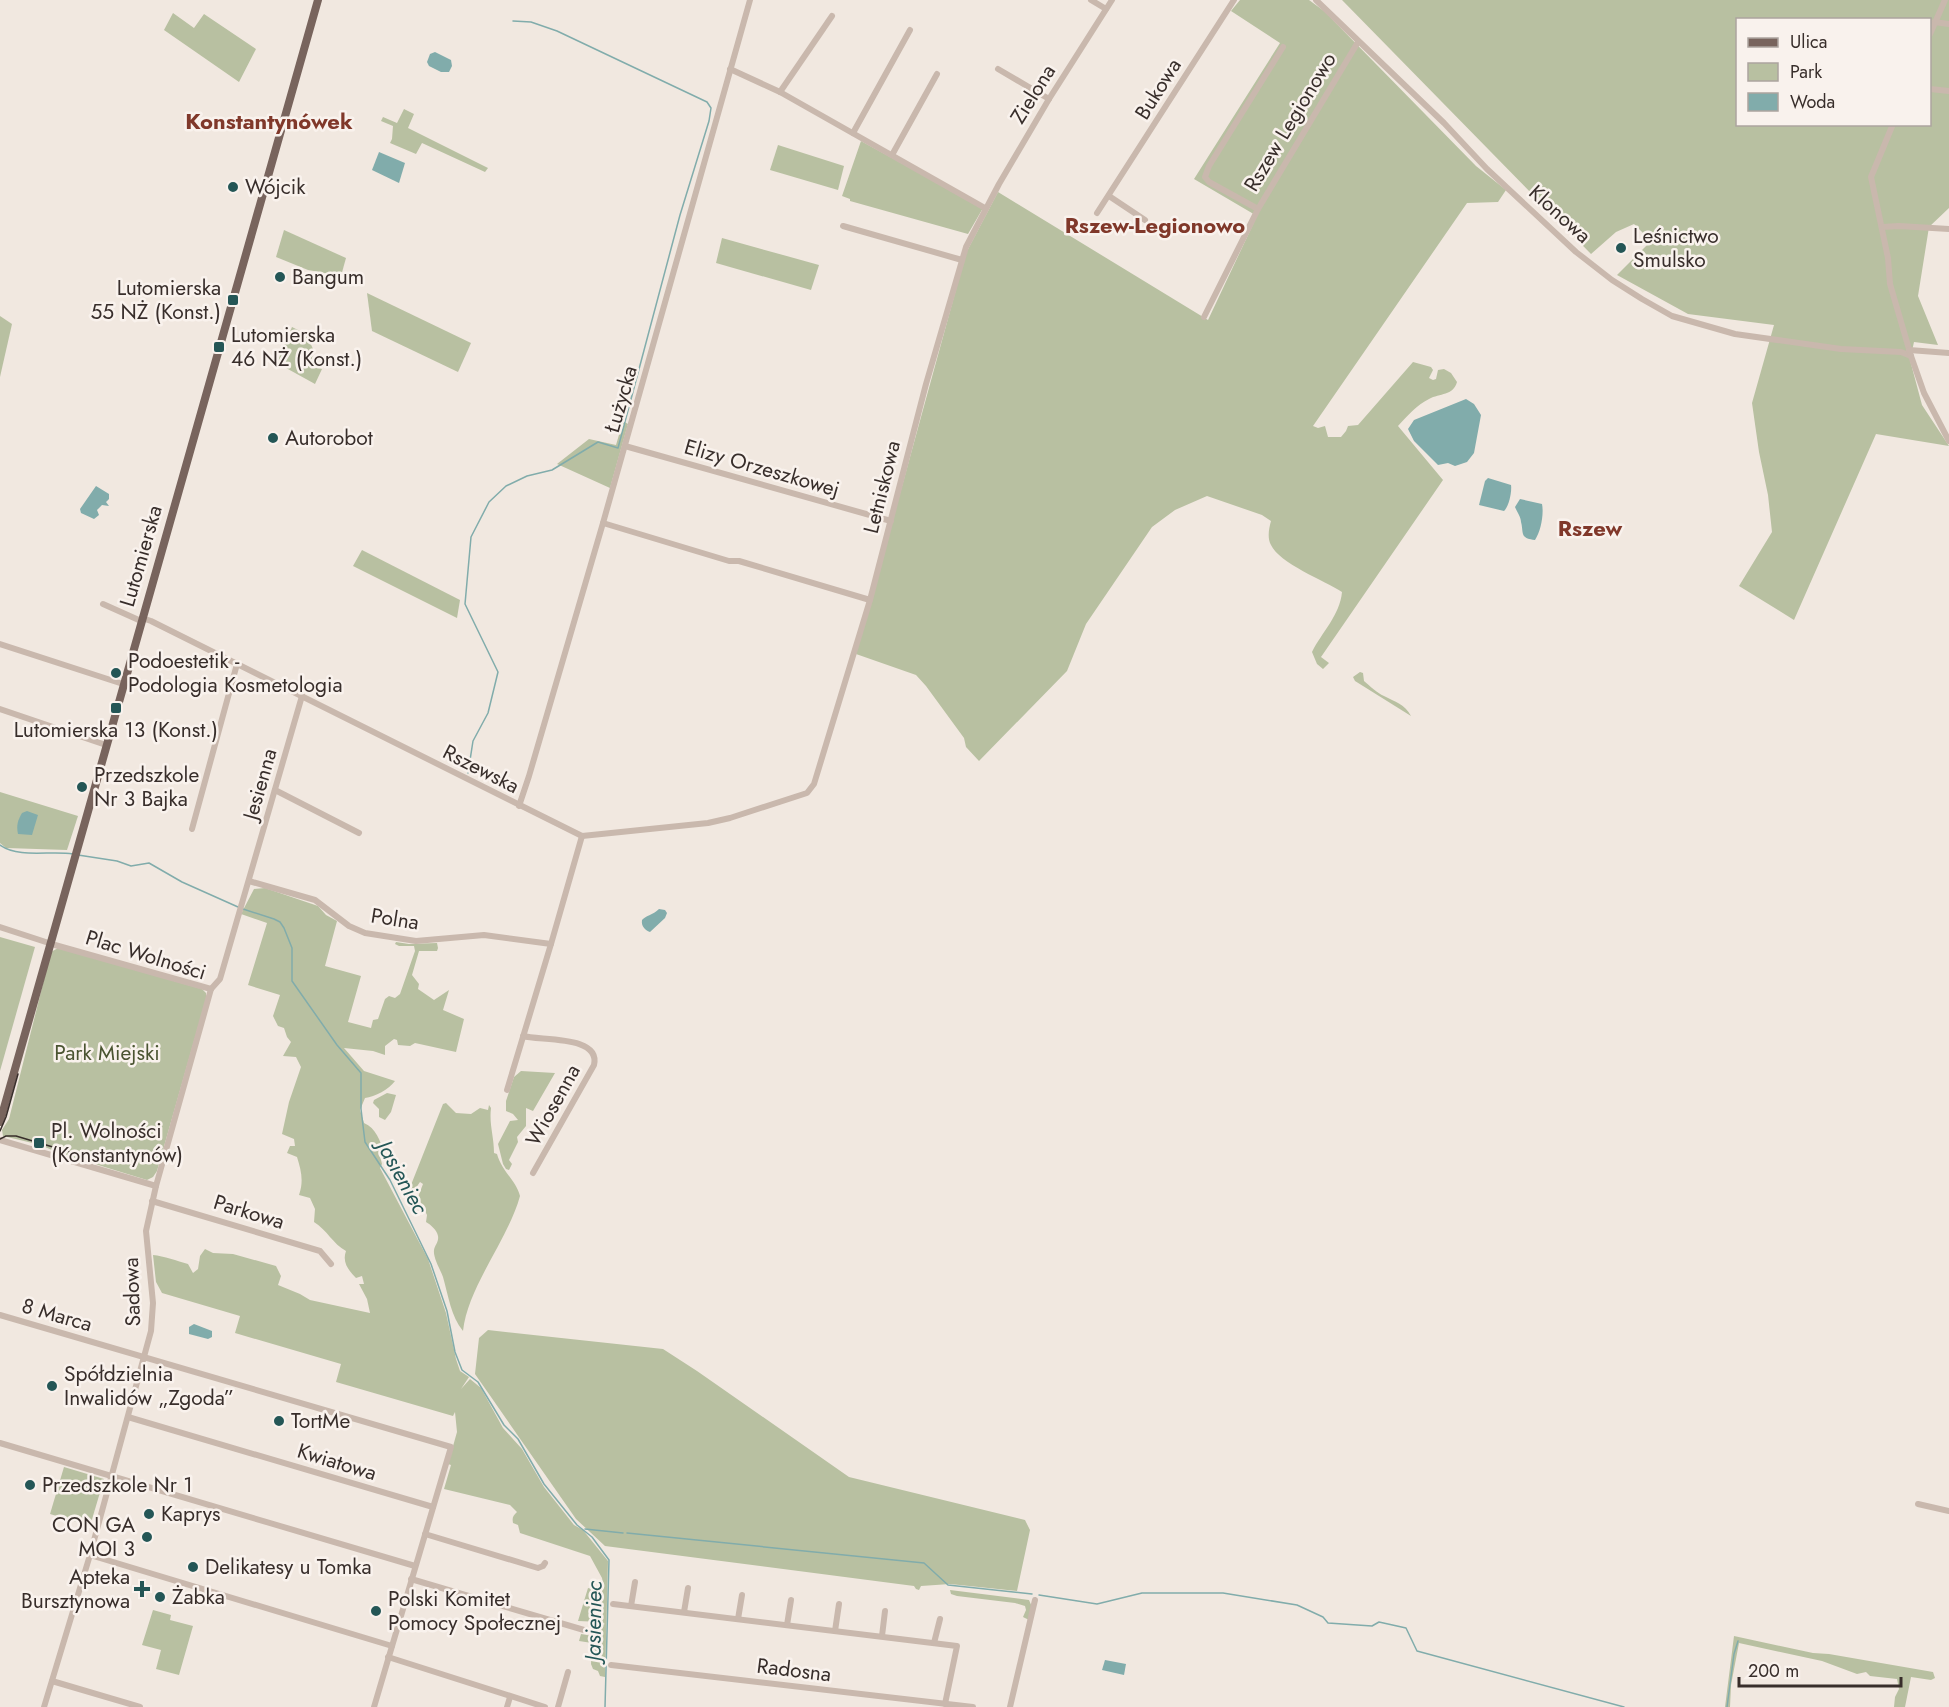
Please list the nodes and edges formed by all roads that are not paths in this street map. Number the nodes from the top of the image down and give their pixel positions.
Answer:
1 (318, 0) edge
2 (750, 0) edge
3 (1091, 0) edge
4 (1112, 0) edge
5 (1234, 0) edge
6 (1945, 0) edge
7 (1318, 1) edge
8 (1106, 9) junction
9 (832, 16) dead end
10 (1934, 22) junction
11 (1949, 24) edge
12 (1931, 29) edge
13 (910, 30) dead end
14 (1358, 42) junction
15 (1283, 47) dead end
16 (730, 69) junction
17 (998, 69) dead end
18 (937, 74) dead end
19 (1931, 89) edge
20 (1949, 91) edge
21 (780, 92) junction
22 (1049, 99) junction
23 (1892, 126) edge
24 (853, 133) junction
25 (892, 155) junction
26 (1109, 196) junction
27 (985, 208) junction
28 (1257, 209) junction
29 (1098, 213) dead end
30 (1145, 220) dead end
31 (843, 226) dead end
32 (1882, 226) junction
33 (1949, 229) edge
34 (962, 260) junction
35 (1204, 316) dead end
36 (1910, 353) junction
37 (1949, 353) edge
38 (1949, 441) edge
39 (625, 446) junction
40 (891, 521) junction
41 (603, 523) junction
42 (870, 600) junction
43 (103, 604) dead end
44 (142, 620) junction
45 (0, 644) edge
46 (237, 664) junction
47 (123, 684) junction
48 (302, 696) junction
49 (0, 710) edge
50 (106, 744) junction
51 (275, 790) junction
52 (519, 806) junction
53 (192, 829) dead end
54 (360, 833) dead end
55 (582, 836) junction
56 (249, 881) junction
57 (0, 927) edge
58 (50, 943) junction
59 (551, 944) junction
60 (211, 989) junction
61 (524, 1036) junction
62 (507, 1090) dead end
63 (0, 1122) edge
64 (0, 1140) edge
65 (533, 1173) dead end
66 (156, 1186) junction
67 (152, 1201) junction
68 (331, 1264) dead end
69 (0, 1315) edge
70 (145, 1358) junction
71 (128, 1417) junction
72 (0, 1443) edge
73 (112, 1477) junction
74 (1918, 1504) dead end
75 (433, 1507) junction
76 (1949, 1511) edge
77 (424, 1534) junction
78 (90, 1555) junction
79 (545, 1563) dead end
80 (415, 1566) junction
81 (411, 1579) junction
82 (635, 1582) dead end
83 (688, 1588) dead end
84 (742, 1594) dead end
85 (791, 1600) dead end
86 (1035, 1600) dead end
87 (613, 1604) dead end
88 (839, 1604) dead end
89 (632, 1606) junction
90 (885, 1611) dead end
91 (684, 1612) junction
92 (738, 1619) junction
93 (940, 1619) dead end
94 (788, 1625) junction
95 (584, 1630) dead end
96 (835, 1631) junction
97 (882, 1636) junction
98 (934, 1643) junction
99 (392, 1646) junction
100 (388, 1658) junction
101 (611, 1665) dead end
102 (568, 1672) dead end
103 (52, 1681) junction
104 (510, 1696) junction
105 (945, 1704) junction
106 (44, 1707) edge
107 (140, 1707) edge
108 (374, 1707) edge
109 (507, 1707) edge
110 (545, 1707) edge
111 (558, 1707) edge
112 (973, 1707) edge
113 (1010, 1707) edge

1 - 44 main road, Lutomierska
2 - 16 street, Łużycka
3 - 8 street
4 - 8 street, Zielona
5 - 26 street, Bukowa
6 - 10 street
7 - 14 street, Klonowa
8 - 22 street, Zielona
9 - 21 street
10 - 11 street
10 - 12 street
13 - 24 street
14 - 28 street, Rszew Legionowo
14 - 36 street, Klonowa
15 - 28 street
16 - 21 street
16 - 39 street, Łużycka
17 - 22 street
18 - 25 street
19 - 20 street
21 - 24 street
22 - 27 street, Zielona
23 - 32 street
24 - 25 street
25 - 27 street
26 - 29 street, Bukowa
26 - 30 street
27 - 34 street, Letniskowa
28 - 35 street, Rszew Legionowo
31 - 34 street
32 - 33 street
32 - 36 street
34 - 40 street, Letniskowa
36 - 37 street, Klonowa
36 - 38 street
39 - 40 street, Elizy Orzeszkowej
39 - 41 street, Łużycka
40 - 42 street, Letniskowa
41 - 42 street
41 - 52 street, Łużycka
42 - 55 street, Letniskowa
43 - 44 street, Rszewska
44 - 46 street, Rszewska
44 - 47 main road, Lutomierska
45 - 47 street
46 - 48 street, Rszewska
46 - 53 street
47 - 50 main road, Lutomierska
48 - 51 street, Jesienna
48 - 52 street, Rszewska
49 - 50 street
50 - 58 main road, Lutomierska
51 - 54 street
51 - 56 street, Jesienna
52 - 55 street, Rszewska
55 - 59 street
56 - 59 street, Polna
56 - 60 street
57 - 58 street, Plac Wolności
58 - 60 street, Plac Wolności
58 - 63 main road, Lutomierska
59 - 61 street
60 - 66 street, Plac Wolności
61 - 62 street
61 - 65 street, Wiosenna
64 - 66 street
66 - 67 street, Sadowa
67 - 68 street, Parkowa
67 - 70 street, Sadowa
69 - 70 street, 8 Marca
70 - 71 street, Sadowa
70 - 75 street, 8 Marca
71 - 73 street, Sadowa
71 - 75 street, Kwiatowa
72 - 73 street
73 - 78 street, Sadowa
73 - 80 street
74 - 76 street
75 - 77 street
77 - 79 street
77 - 80 street
78 - 99 street
78 - 103 street, Sadowa
80 - 81 street
81 - 95 street
81 - 99 street
82 - 89 street
83 - 91 street
84 - 92 street
85 - 94 street
86 - 113 street
87 - 89 street
88 - 96 street
89 - 91 street
90 - 97 street
91 - 92 street
92 - 94 street
93 - 98 street
94 - 96 street
96 - 97 street
97 - 98 street
98 - 105 street
99 - 100 street
100 - 104 street
100 - 108 street
101 - 105 street, Radosna
102 - 111 street
103 - 106 street, Sadowa
103 - 107 street
104 - 109 street
104 - 110 street
105 - 112 street, Radosna

